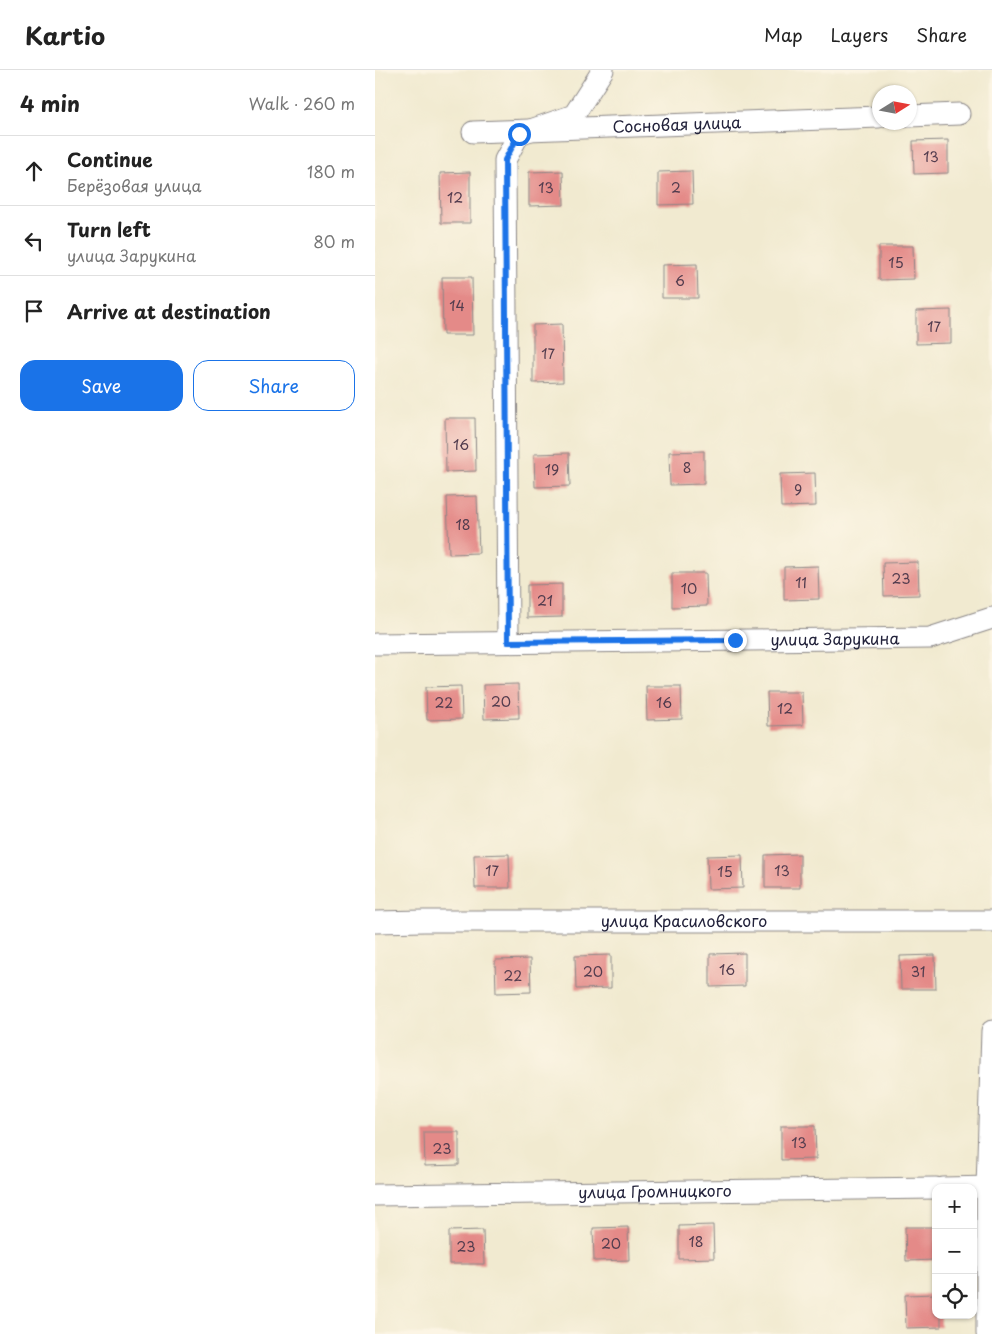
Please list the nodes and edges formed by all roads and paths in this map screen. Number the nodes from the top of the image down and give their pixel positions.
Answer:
1 (603, 70) edge
2 (959, 114) dead end
3 (917, 116) edge
4 (872, 117) edge
5 (473, 132) dead end
6 (992, 618) edge
7 (508, 642) junction
8 (375, 644) edge
9 (992, 921) edge
10 (375, 922) edge
11 (992, 1031) edge
12 (977, 1187) edge
13 (990, 1187) edge
14 (932, 1188) edge
15 (375, 1195) edge
16 (987, 1334) edge

1 - 7 street
2 - 3 street
4 - 5 street, Сосновая улица
6 - 7 street, улица Зарукина
7 - 8 street, улица Зарукина
9 - 10 street, улица Красиловского
11 - 13 street
12 - 13 street
13 - 16 street
14 - 15 street, улица Громницкого

